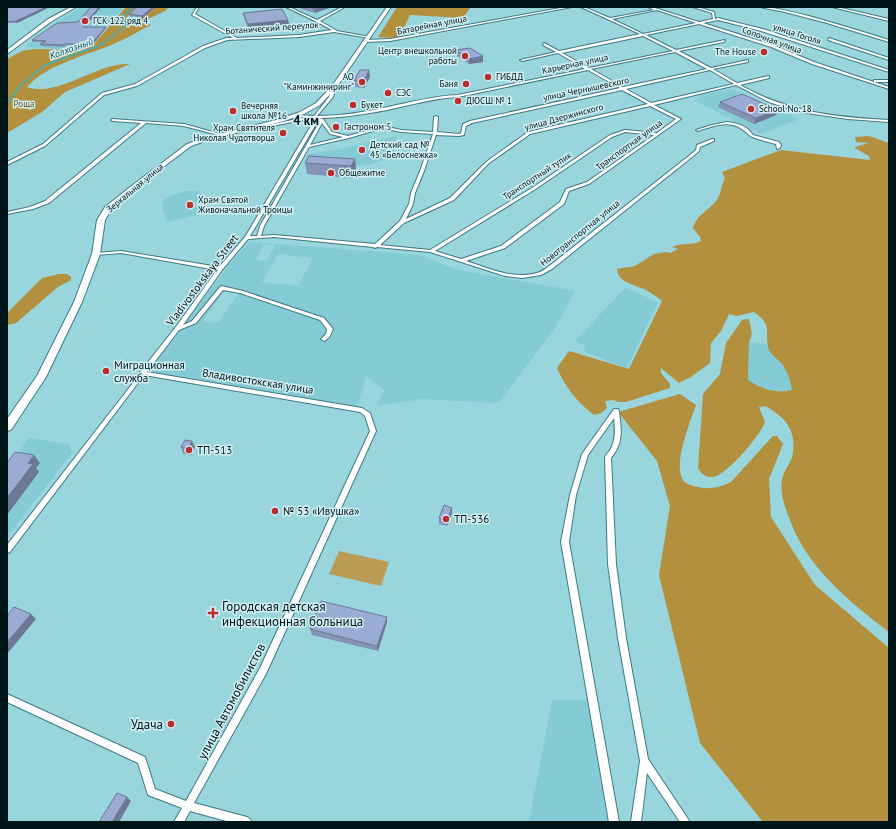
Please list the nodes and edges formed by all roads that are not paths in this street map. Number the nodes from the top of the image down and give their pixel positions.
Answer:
1 (74, 7) edge
2 (198, 7) edge
3 (287, 7) edge
4 (344, 7) edge
5 (389, 7) edge
6 (571, 7) edge
7 (582, 7) edge
8 (649, 7) edge
9 (694, 7) edge
10 (760, 7) edge
11 (834, 7) edge
12 (839, 7) edge
13 (656, 10) junction
14 (610, 19) junction
15 (714, 19) junction
16 (317, 20) junction
17 (889, 20) edge
18 (604, 21) dead end
19 (699, 23) junction
20 (334, 31) junction
21 (642, 35) junction
22 (742, 37) junction
23 (238, 39) junction
24 (367, 39) junction
25 (829, 39) dead end
26 (735, 40) dead end
27 (724, 41) dead end
28 (889, 41) edge
29 (544, 44) dead end
30 (676, 51) junction
31 (7, 52) edge
32 (559, 52) junction
33 (889, 59) edge
34 (522, 60) dead end
35 (747, 61) dead end
36 (589, 69) junction
37 (710, 69) junction
38 (889, 71) edge
39 (768, 77) dead end
40 (864, 80) junction
41 (889, 81) edge
42 (734, 85) junction
43 (334, 88) junction
44 (889, 88) edge
45 (623, 89) junction
46 (650, 104) junction
47 (296, 116) junction
48 (436, 117) dead end
49 (312, 118) junction
50 (114, 120) dead end
51 (322, 120) junction
52 (889, 121) edge
53 (145, 122) junction
54 (251, 128) junction
55 (698, 130) dead end
56 (434, 133) junction
57 (657, 134) junction
58 (222, 135) junction
59 (348, 137) junction
60 (713, 140) dead end
61 (309, 146) junction
62 (778, 148) dead end
63 (7, 164) edge
64 (7, 213) edge
65 (402, 222) junction
66 (259, 236) junction
67 (247, 238) junction
68 (375, 247) junction
69 (431, 251) junction
70 (96, 254) junction
71 (460, 261) junction
72 (220, 270) junction
73 (177, 329) junction
74 (324, 339) dead end
75 (142, 373) junction
76 (368, 415) joint
77 (7, 427) edge
78 (7, 550) edge
79 (7, 698) edge
80 (644, 761) junction
81 (188, 806) junction
82 (179, 822) edge
83 (247, 822) edge
84 (614, 822) edge
85 (636, 822) edge
86 (685, 822) edge

1 - 31 main road
2 - 23 street
3 - 16 street
4 - 16 street
5 - 24 main road, Vladivostokskaya Street
6 - 24 street, Батарейная улица
7 - 14 street
8 - 13 street, Сопочная улица
9 - 15 street
10 - 28 street
11 - 12 street
12 - 17 street
13 - 14 street
13 - 19 street, Сопочная улица
14 - 18 street
14 - 21 street
15 - 19 street, улица Гоголя
15 - 38 street, улица Гоголя
16 - 20 street
19 - 21 street, улица Гоголя
19 - 22 street, Сопочная улица
20 - 23 street, Ботанический переулок
20 - 24 street, Батарейная улица
21 - 30 street
21 - 32 street, улица Гоголя
22 - 26 street
22 - 40 street, Сопочная улица
23 - 63 street, Ботанический переулок
24 - 43 main road, Vladivostokskaya Street
25 - 33 street
27 - 30 street, Карьерная улица
29 - 32 street, Транспортная улица
30 - 36 street, Карьерная улица
30 - 37 street
32 - 34 street, улица Гоголя
32 - 36 street, Транспортная улица
35 - 37 street, улица Чернышевского
36 - 45 street, Транспортная улица
36 - 49 street, Карьерная улица
37 - 42 street
37 - 45 street, улица Чернышевского
39 - 42 street, улица Дзержинского
40 - 41 street
40 - 44 street, Сопочная улица
42 - 46 street, улица Дзержинского
42 - 52 street
43 - 47 main road, Зеркальная улица
43 - 49 street, Vladivostokskaya Street
45 - 46 street, Транспортная улица
45 - 56 street, улица Чернышевского
46 - 57 street, Транспортная улица
46 - 65 street, улица Дзержинского
47 - 49 street, Карьерная улица
47 - 54 main road, Зеркальная улица
48 - 56 street
49 - 51 street
49 - 54 street, Карьерная улица
49 - 67 street, Vladivostokskaya Street
50 - 53 street
51 - 59 street
51 - 61 street
53 - 58 street
53 - 64 street
54 - 58 main road, Зеркальная улица
55 - 62 street
56 - 59 street
56 - 65 street
57 - 69 street, Транспортный тупик
57 - 71 street, Транспортная улица
58 - 70 main road, Зеркальная улица
59 - 61 street
60 - 71 street, Новотранспортная улица
61 - 66 street
65 - 68 street, улица Дзержинского
66 - 67 street, Новотранспортная улица
66 - 68 street, Новотранспортная улица
67 - 72 street, Vladivostokskaya Street
68 - 69 street, Новотранспортная улица
69 - 71 street, Новотранспортная улица
70 - 72 street
70 - 77 main road, Зеркальная улица
72 - 73 street, Vladivostokskaya Street
73 - 74 street
73 - 75 street, Vladivostokskaya Street
75 - 76 street, Владивостокская улица
75 - 78 street, Vladivostokskaya Street
76 - 81 street, улица Автомобилистов
79 - 81 street
80 - 84 street
80 - 85 street
80 - 86 street
81 - 82 street, улица Автомобилистов
81 - 83 street

